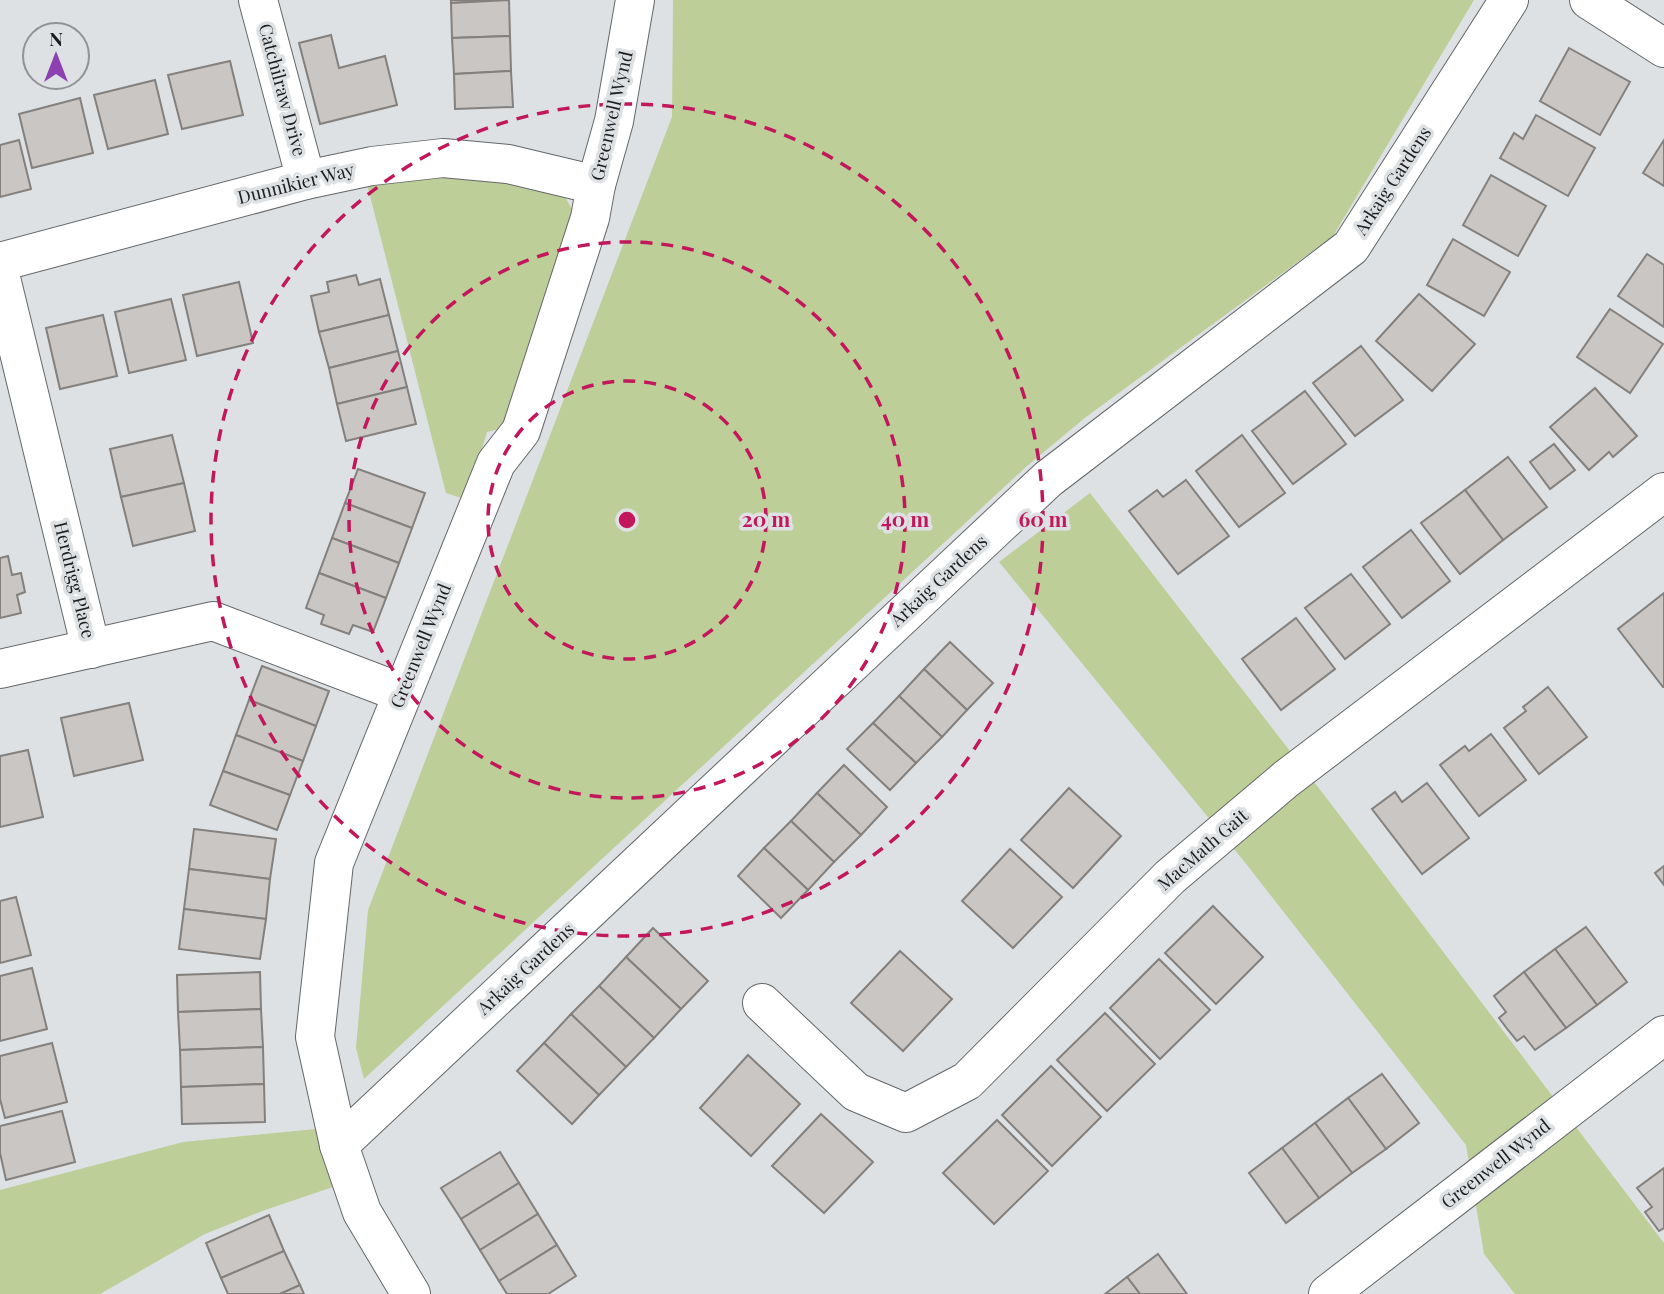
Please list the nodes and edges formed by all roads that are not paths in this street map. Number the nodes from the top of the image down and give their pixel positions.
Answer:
1 (258, 0) edge
2 (635, 0) edge
3 (1509, 0) edge
4 (1589, 0) edge
5 (1664, 48) edge
6 (306, 180) junction
7 (596, 185) junction
8 (0, 262) edge
9 (0, 274) edge
10 (1664, 492) edge
11 (91, 649) junction
12 (0, 669) edge
13 (402, 694) junction
14 (762, 1003) dead end
15 (1664, 1035) edge
16 (338, 1145) junction
17 (411, 1294) edge
18 (1328, 1294) edge

1 - 6 street, Catchilraw Drive
2 - 7 street, Greenwell Wynd
3 - 16 street, Arkaig Gardens
4 - 5 street
6 - 7 street, Dunnikier Way
6 - 8 street, Dunnikier Way
7 - 13 street, Greenwell Wynd
9 - 11 street, Herdrigg Place
10 - 14 street, MacMath Gait
11 - 12 street
11 - 13 street, Herdrigg Place
13 - 16 street, Greenwell Wynd
15 - 18 street, Greenwell Wynd
16 - 17 street, Greenwell Wynd

